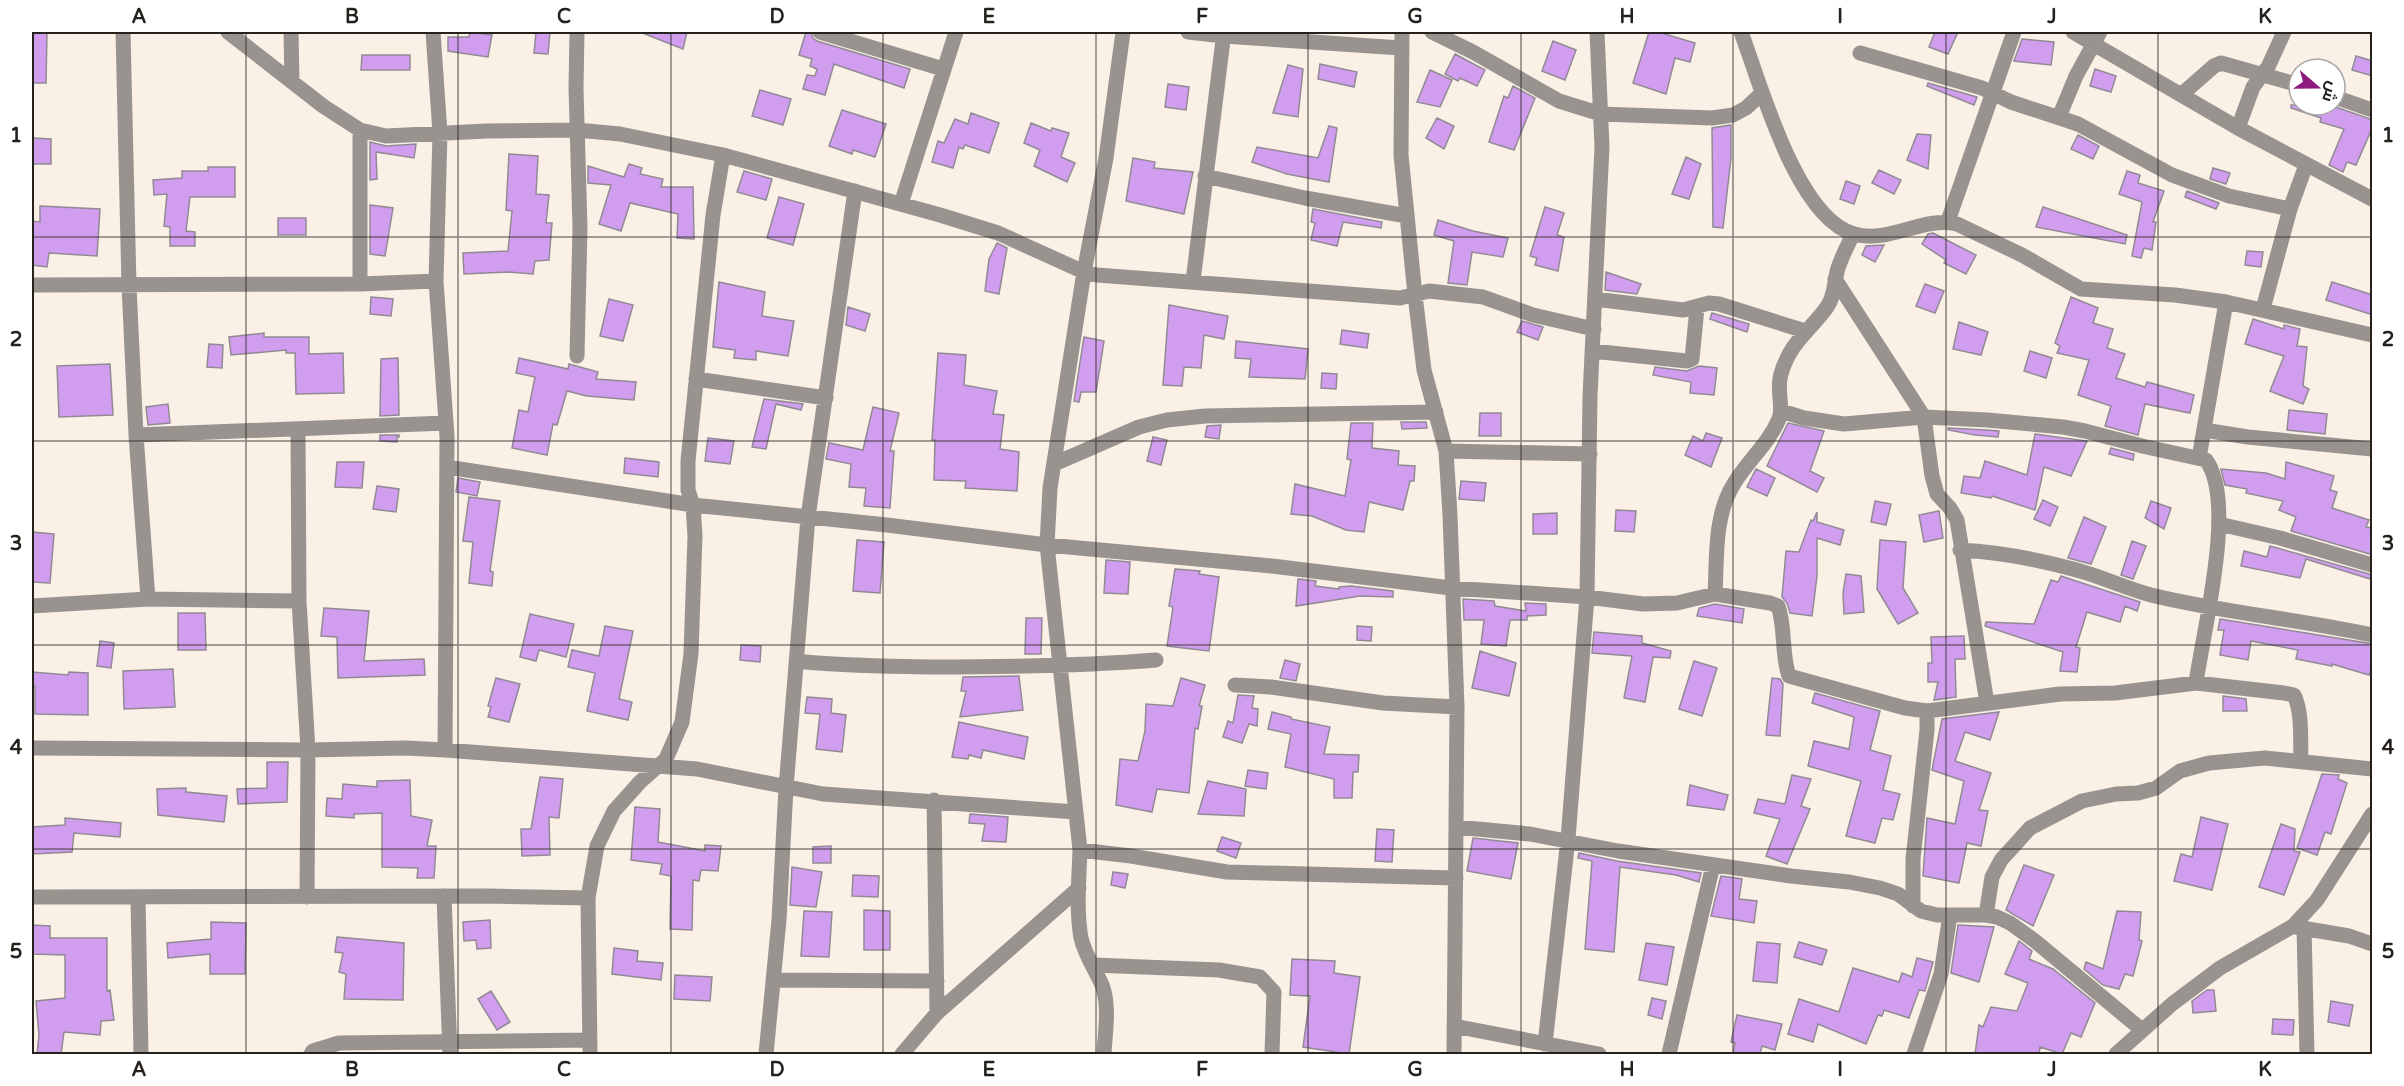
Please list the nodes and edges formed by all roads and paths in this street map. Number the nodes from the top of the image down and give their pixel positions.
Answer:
1 (123, 32) edge
2 (228, 32) edge
3 (291, 32) edge
4 (433, 32) edge
5 (577, 32) edge
6 (820, 32) edge
7 (956, 32) edge
8 (1123, 32) edge
9 (1188, 32) edge
10 (1402, 32) edge
11 (1432, 32) edge
12 (1597, 32) edge
13 (1741, 32) edge
14 (2014, 32) edge
15 (2073, 32) edge
16 (2283, 32) edge
17 (1224, 34) edge
18 (2097, 38) edge
19 (1401, 48) junction
20 (1860, 53) dead end
21 (943, 69) junction
22 (2262, 75) junction
23 (292, 82) junction
24 (2287, 82) edge
25 (1993, 93) junction
26 (1761, 94) junction
27 (2181, 94) junction
28 (2347, 101) edge
29 (2373, 110) edge
30 (1601, 114) junction
31 (2059, 117) junction
32 (2238, 128) junction
33 (360, 130) junction
34 (577, 130) junction
35 (440, 133) junction
36 (723, 155) junction
37 (2306, 165) junction
38 (1205, 176) junction
39 (855, 191) junction
40 (2373, 199) edge
41 (901, 204) junction
42 (2290, 210) junction
43 (1407, 216) junction
44 (1948, 221) junction
45 (1853, 234) junction
46 (1084, 272) junction
47 (1835, 279) junction
48 (436, 281) junction
49 (1193, 281) junction
50 (360, 284) junction
51 (32, 285) edge
52 (129, 286) junction
53 (1415, 295) junction
54 (1595, 299) junction
55 (2226, 302) junction
56 (1697, 308) junction
57 (2263, 309) junction
58 (1594, 329) junction
59 (1805, 331) junction
60 (2373, 335) edge
61 (1592, 351) junction
62 (577, 356) dead end
63 (696, 379) junction
64 (826, 398) junction
65 (1781, 411) junction
66 (1436, 412) junction
67 (1924, 417) junction
68 (446, 423) junction
69 (298, 429) junction
70 (2204, 430) junction
71 (136, 435) junction
72 (2373, 449) edge
73 (1446, 451) junction
74 (1590, 454) junction
75 (2199, 458) junction
76 (1054, 464) junction
77 (447, 467) junction
78 (693, 505) junction
79 (808, 517) junction
80 (2219, 524) junction
81 (1047, 545) junction
82 (1960, 550) junction
83 (2373, 565) edge
84 (1451, 588) junction
85 (1715, 594) junction
86 (1587, 597) junction
87 (148, 599) junction
88 (299, 601) junction
89 (32, 606) edge
90 (2208, 607) junction
91 (2373, 635) edge
92 (1156, 660) dead end
93 (796, 661) junction
94 (1061, 665) junction
95 (2196, 683) junction
96 (1235, 685) dead end
97 (1987, 703) junction
98 (1457, 707) junction
99 (1927, 711) junction
100 (32, 748) edge
101 (308, 750) junction
102 (445, 750) junction
103 (2301, 762) junction
104 (657, 767) junction
105 (2373, 769) edge
106 (786, 788) junction
107 (934, 800) junction
108 (1076, 812) junction
109 (2373, 814) edge
110 (1456, 827) junction
111 (1568, 839) junction
112 (1080, 850) junction
113 (1713, 865) junction
114 (1456, 878) junction
115 (1078, 888) junction
116 (444, 896) junction
117 (32, 897) edge
118 (138, 897) junction
119 (307, 897) junction
120 (588, 898) junction
121 (1913, 906) junction
122 (1950, 915) junction
123 (1986, 915) junction
124 (2298, 927) junction
125 (2373, 944) edge
126 (1092, 965) junction
127 (774, 980) junction
128 (937, 981) junction
129 (937, 1013) junction
130 (1455, 1026) junction
131 (2142, 1030) junction
132 (1545, 1044) junction
133 (590, 1047) edge
134 (450, 1049) edge
135 (141, 1054) edge
136 (311, 1054) edge
137 (766, 1054) edge
138 (902, 1054) edge
139 (1104, 1054) edge
140 (1272, 1054) edge
141 (1454, 1054) edge
142 (1599, 1054) edge
143 (1669, 1054) edge
144 (1914, 1054) edge
145 (2116, 1054) edge
146 (2307, 1054) edge

1 - 52 street
2 - 23 street
3 - 23 street
4 - 35 street
5 - 34 street
6 - 21 street
7 - 21 street
8 - 46 street
9 - 17 street
10 - 19 street
11 - 30 street
12 - 30 street
13 - 26 street
14 - 25 street
15 - 18 street
16 - 22 street
17 - 19 street
17 - 38 street
18 - 27 street
18 - 31 street
19 - 43 street
20 - 25 street
21 - 41 street
22 - 24 street
22 - 27 street
22 - 32 street
23 - 33 street
25 - 31 street
25 - 44 street
26 - 30 street
26 - 45 street
27 - 32 street
28 - 29 street
30 - 54 street
31 - 42 street
32 - 37 street
33 - 35 street
33 - 50 street
34 - 35 street
34 - 36 street
34 - 62 street
35 - 48 street
36 - 39 street
36 - 63 street
37 - 40 street
37 - 42 street
38 - 43 street
38 - 49 street
39 - 41 street
39 - 64 street
41 - 46 street
42 - 57 street
43 - 53 street
44 - 45 street
44 - 55 street
45 - 47 street
46 - 49 street
46 - 76 street
47 - 59 street
47 - 67 street
48 - 50 street
48 - 68 street
49 - 53 street
50 - 52 street
51 - 52 street
52 - 71 street
53 - 58 street
53 - 66 street
54 - 56 street
54 - 58 street
55 - 57 street
55 - 70 street
56 - 59 street
56 - 61 street
57 - 60 street
58 - 61 street
59 - 65 street
61 - 74 street
63 - 64 street
63 - 78 street
64 - 79 street
65 - 67 street
65 - 85 street
66 - 73 street
66 - 76 street
67 - 75 street
67 - 82 street
68 - 69 street
68 - 77 street
69 - 71 street
69 - 88 street
70 - 72 street
70 - 75 street
71 - 87 street
73 - 74 street
73 - 84 street
74 - 86 street
75 - 80 street
76 - 81 street
77 - 78 street
77 - 102 street
78 - 79 street
78 - 104 street
79 - 81 street
79 - 93 street
80 - 83 street
80 - 90 street
81 - 84 street
81 - 94 street
82 - 90 street
82 - 97 street
84 - 86 street
84 - 98 street
85 - 86 street
85 - 99 street
86 - 111 street
87 - 88 street
87 - 89 street
88 - 101 street
90 - 91 street
90 - 95 street
92 - 94 street
93 - 94 street
93 - 106 street
94 - 108 street
95 - 97 street
95 - 103 street
96 - 98 street
97 - 99 street
98 - 110 street
99 - 121 street
100 - 101 street
101 - 102 street
101 - 119 street
102 - 104 street
103 - 105 street
103 - 123 street
104 - 106 street
104 - 120 street
106 - 107 street
106 - 127 street
107 - 108 street
107 - 128 street
108 - 112 street
109 - 124 street
110 - 111 street
110 - 114 street
111 - 113 street
111 - 132 street
112 - 114 street
112 - 115 street
113 - 121 street
113 - 143 street
114 - 130 street
115 - 126 street
115 - 129 street
116 - 119 street
116 - 120 street
116 - 134 street
117 - 118 street
118 - 119 street
118 - 135 street
120 - 133 street
121 - 122 street
122 - 123 street
122 - 144 street
123 - 131 street
124 - 125 street
124 - 131 street
124 - 146 street
126 - 139 street
126 - 140 street
127 - 128 street
127 - 137 street
128 - 129 street
129 - 138 street
130 - 132 street
130 - 141 street
131 - 145 street
132 - 142 street
133 - 134 street
134 - 136 street

